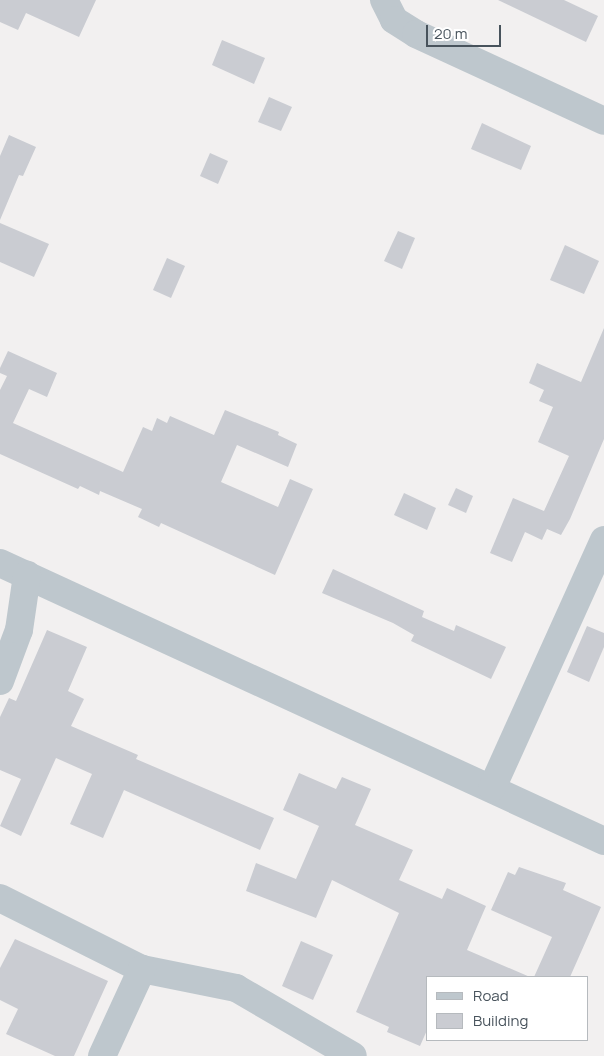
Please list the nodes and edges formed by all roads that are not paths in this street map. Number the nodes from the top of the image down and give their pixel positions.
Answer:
1 (384, 0) edge
2 (604, 121) edge
3 (604, 540) edge
4 (0, 563) edge
5 (27, 575) junction
6 (0, 681) edge
7 (492, 788) junction
8 (604, 840) edge
9 (0, 898) edge
10 (142, 969) junction
11 (102, 1056) edge
12 (353, 1056) edge

1 - 2 street
3 - 7 street
4 - 5 street
5 - 6 street
5 - 7 street
7 - 8 street
9 - 10 street
10 - 11 street
10 - 12 street

